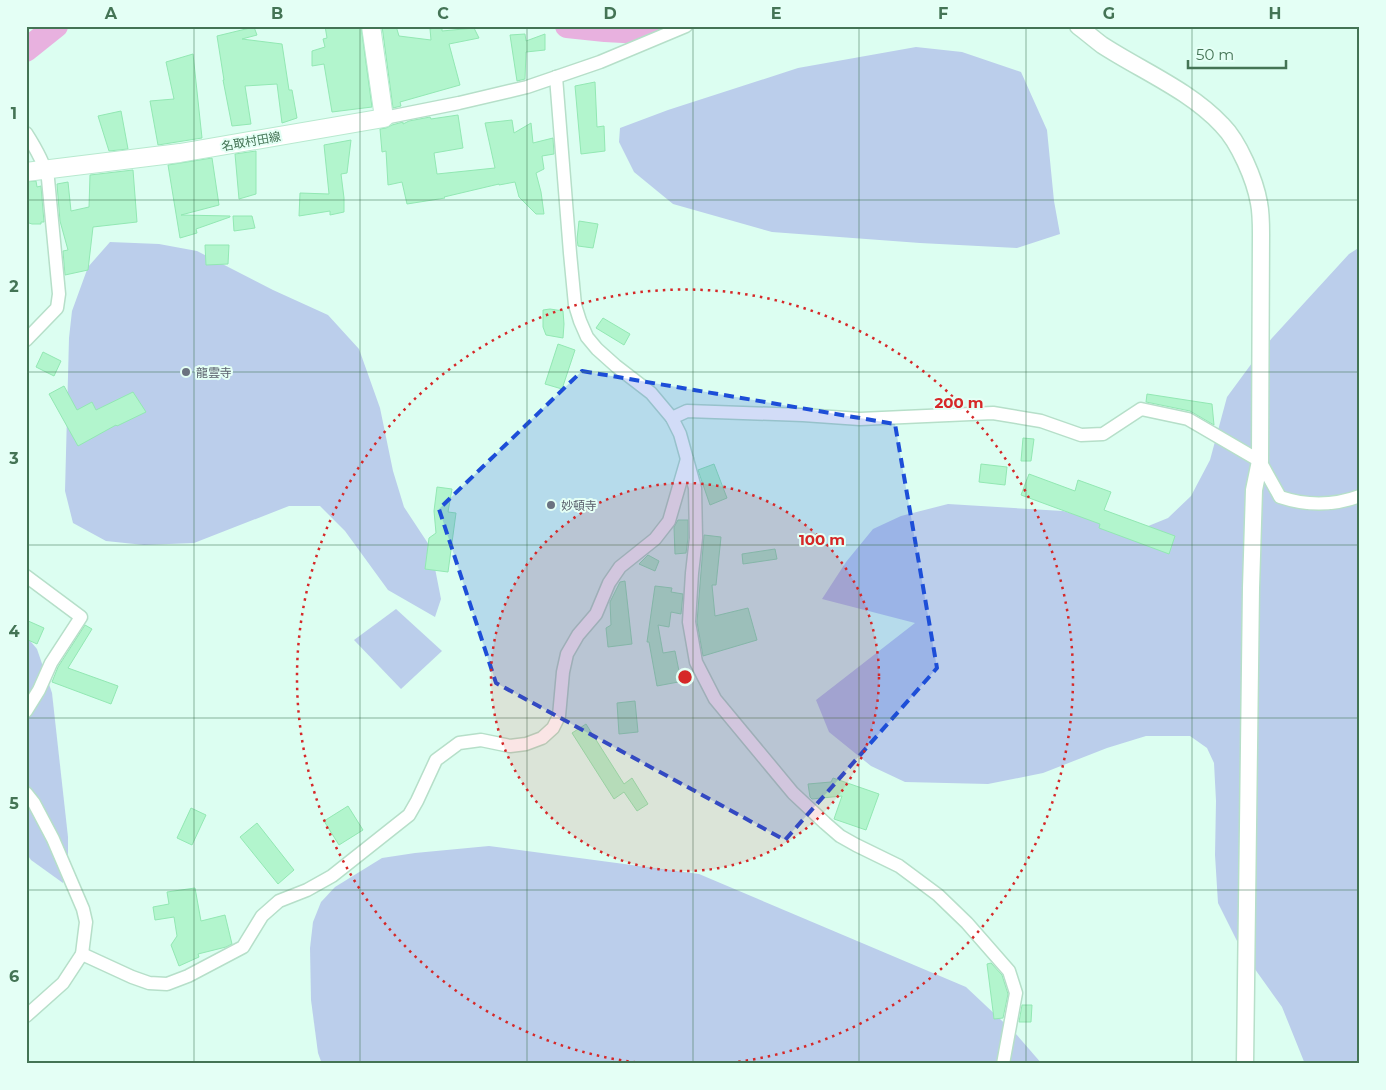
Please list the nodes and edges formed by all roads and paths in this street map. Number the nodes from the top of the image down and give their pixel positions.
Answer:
1 (371, 26) edge
2 (686, 26) edge
3 (1078, 26) edge
4 (556, 77) junction
5 (384, 118) junction
6 (26, 133) edge
7 (46, 170) junction
8 (26, 172) edge
9 (26, 340) edge
10 (672, 418) junction
11 (687, 457) junction
12 (1260, 460) junction
13 (1360, 496) edge
14 (26, 576) edge
15 (26, 711) edge
16 (26, 793) edge
17 (82, 954) junction
18 (26, 1016) edge
19 (1003, 1064) edge
20 (1245, 1064) edge

1 - 5 main road
2 - 4 street
3 - 12 street
4 - 5 street
4 - 10 street
5 - 7 main road, 名取村田線
6 - 7 street
7 - 8 main road, 名取村田線
7 - 9 street
10 - 11 street
10 - 12 street
11 - 17 street
11 - 19 street
12 - 13 street
12 - 20 street
14 - 15 street
16 - 17 street
17 - 18 street

